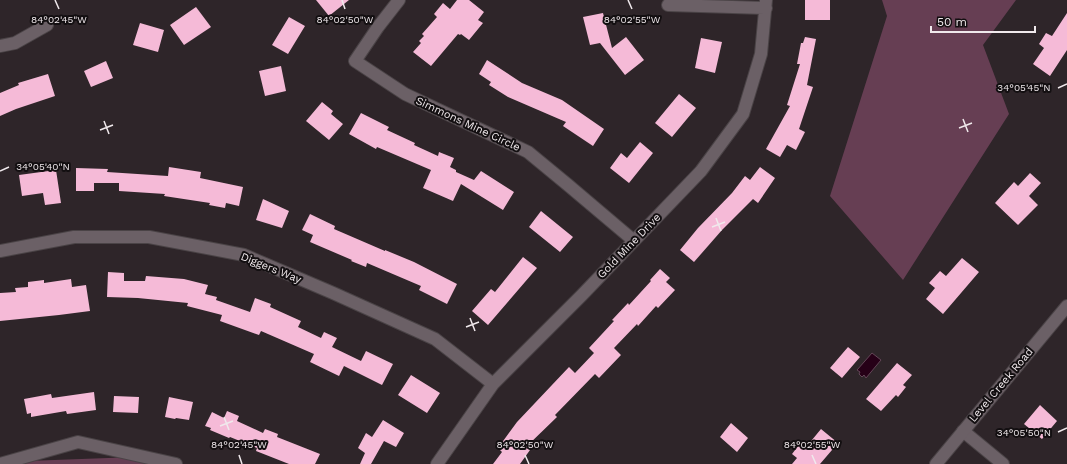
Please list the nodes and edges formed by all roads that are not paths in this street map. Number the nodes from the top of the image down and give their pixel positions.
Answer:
1 (399, 0) edge
2 (766, 4) edge
3 (668, 5) dead end
4 (47, 25) dead end
5 (0, 46) edge
6 (633, 240) junction
7 (0, 251) edge
8 (1067, 306) edge
9 (493, 384) junction
10 (963, 431) junction
11 (0, 464) edge
12 (176, 464) edge
13 (437, 464) edge
14 (936, 464) edge
15 (1003, 464) edge

1 - 6 street, Simmons Mine Circle
2 - 3 street
2 - 6 street, Gold Mine Drive
4 - 5 street
6 - 9 street, Gold Mine Drive
7 - 9 street, Diggers Way
8 - 10 street, Level Creek Road
9 - 13 street, Gold Mine Drive
10 - 14 street, Level Creek Road
10 - 15 street
11 - 12 street

